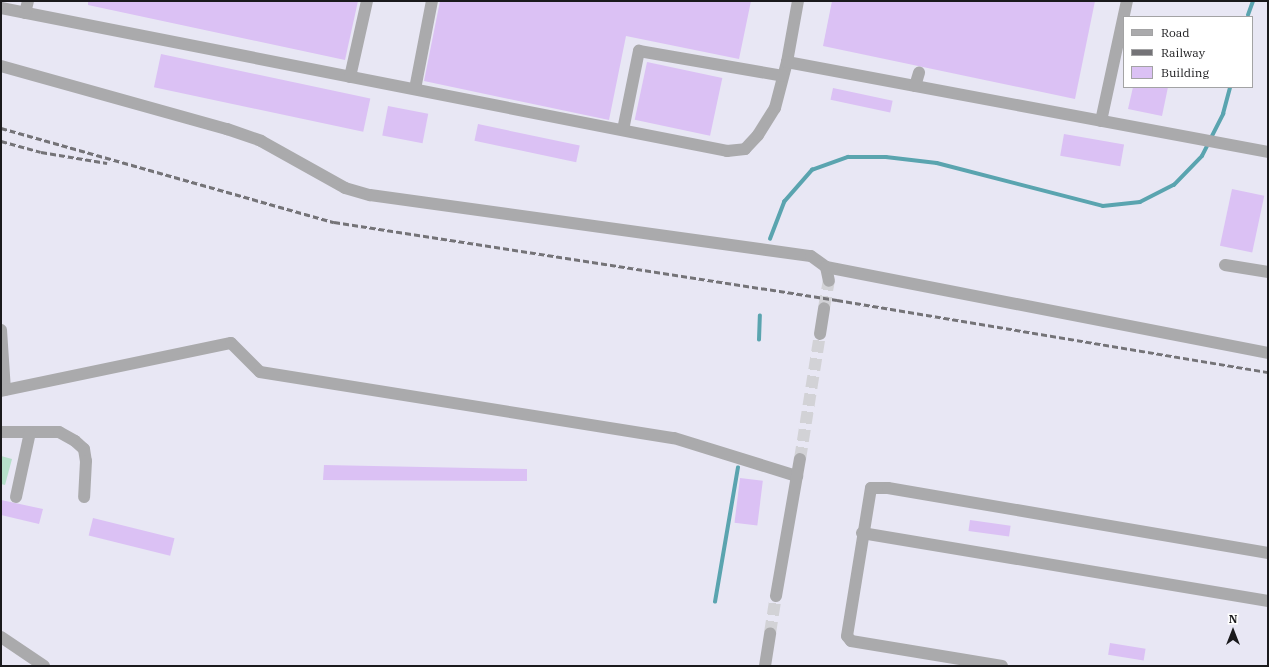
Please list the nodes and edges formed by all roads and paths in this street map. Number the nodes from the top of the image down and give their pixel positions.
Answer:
1 (28, 1) edge
2 (367, 1) edge
3 (432, 1) edge
4 (798, 1) edge
5 (1127, 1) edge
6 (1, 8) edge
7 (25, 13) junction
8 (1124, 16) edge
9 (1123, 19) edge
10 (787, 62) junction
11 (1, 66) edge
12 (919, 73) dead end
13 (783, 76) junction
14 (350, 77) junction
15 (915, 86) junction
16 (415, 90) junction
17 (1101, 121) junction
18 (623, 130) junction
19 (1268, 152) edge
20 (1225, 265) dead end
21 (826, 267) junction
22 (1267, 269) edge
23 (829, 281) tunnel mouth
24 (824, 308) tunnel mouth
25 (1, 330) edge
26 (820, 334) tunnel mouth
27 (1268, 353) edge
28 (3, 390) edge
29 (1, 432) edge
30 (30, 432) junction
31 (800, 459) tunnel mouth
32 (797, 476) junction
33 (16, 497) dead end
34 (84, 497) dead end
35 (862, 533) junction
36 (1268, 552) edge
37 (776, 596) tunnel mouth
38 (1268, 600) edge
39 (770, 633) tunnel mouth
40 (1, 637) edge
41 (44, 666) edge
42 (765, 666) edge
43 (1002, 666) edge

1 - 7 street
2 - 14 street
3 - 16 street
4 - 10 street
5 - 8 street
6 - 7 street
7 - 14 street
9 - 17 street
10 - 13 street
10 - 15 street
11 - 21 street
12 - 15 street
13 - 18 street
13 - 18 street
14 - 16 street
15 - 17 street
16 - 18 street
17 - 19 street
20 - 22 street
21 - 23 street
21 - 27 street
24 - 26 street
25 - 28 street
28 - 32 street
29 - 30 street
30 - 33 street
30 - 34 street
31 - 32 street
32 - 37 street
35 - 36 street
35 - 38 street
35 - 43 street
39 - 42 street
40 - 41 street

